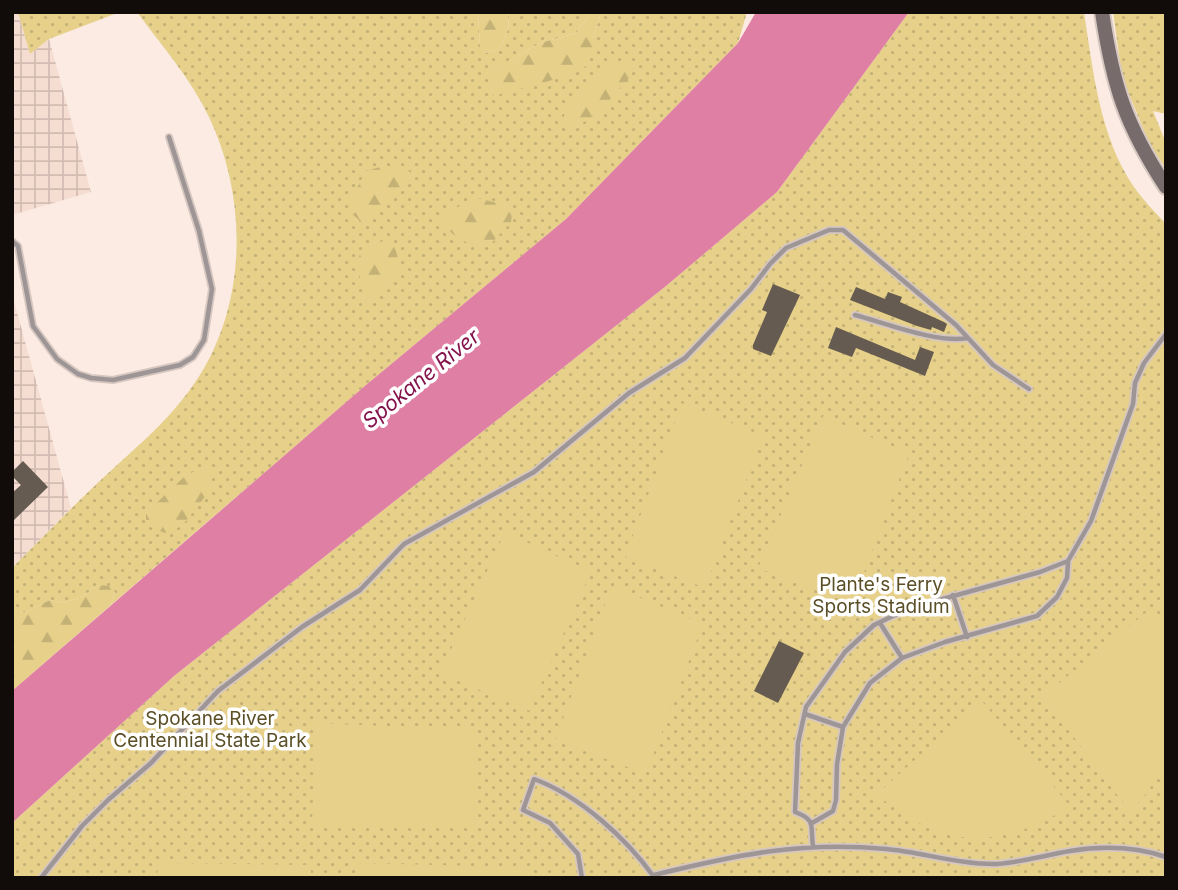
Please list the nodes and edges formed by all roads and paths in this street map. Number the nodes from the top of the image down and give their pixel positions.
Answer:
1 (1102, 12) edge
2 (169, 137) dead end
3 (1166, 187) edge
4 (12, 241) edge
5 (855, 314) dead end
6 (1166, 334) edge
7 (968, 338) junction
8 (1028, 389) dead end
9 (1068, 561) junction
10 (953, 595) junction
11 (880, 623) junction
12 (967, 637) junction
13 (902, 658) junction
14 (805, 715) junction
15 (843, 727) junction
16 (812, 823) junction
17 (813, 846) junction
18 (1166, 857) edge
19 (654, 876) edge
20 (41, 878) edge
21 (582, 878) edge

1 - 3 street
2 - 4 lane
5 - 7 lane
6 - 9 lane
7 - 8 lane
7 - 20 lane
9 - 10 lane
9 - 12 lane
10 - 11 lane
10 - 12 lane
11 - 13 lane
11 - 14 lane
12 - 13 lane
13 - 15 lane
14 - 15 lane
14 - 16 lane
15 - 16 lane
16 - 17 lane
17 - 18 lane
17 - 19 lane
19 - 21 lane

